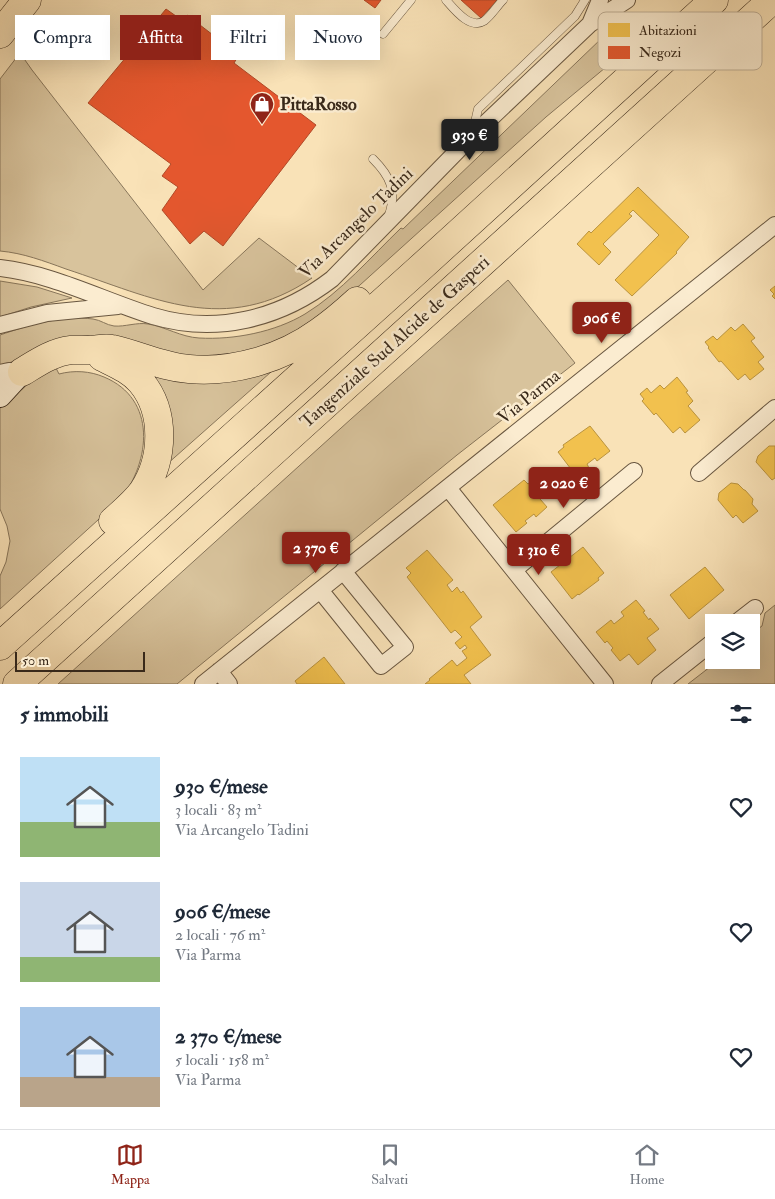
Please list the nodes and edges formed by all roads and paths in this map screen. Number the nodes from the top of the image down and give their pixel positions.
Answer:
1 (26, 0) edge
2 (411, 0) edge
3 (446, 0) edge
4 (503, 0) edge
5 (585, 0) edge
6 (600, 0) edge
7 (627, 0) edge
8 (714, 0) edge
9 (772, 0) edge
10 (608, 12) edge
11 (701, 12) edge
12 (759, 12) edge
13 (598, 19) edge
14 (590, 24) junction
15 (0, 34) edge
16 (384, 34) dead end
17 (637, 70) edge
18 (695, 70) edge
19 (472, 136) junction
20 (373, 158) dead end
21 (386, 225) junction
22 (775, 225) edge
23 (0, 268) edge
24 (419, 269) junction
25 (124, 305) junction
26 (0, 325) edge
27 (91, 350) junction
28 (7, 376) edge
29 (0, 396) edge
30 (775, 408) edge
31 (634, 471) dead end
32 (699, 473) dead end
33 (448, 488) junction
34 (514, 570) junction
35 (343, 571) junction
36 (320, 590) junction
37 (755, 608) dead end
38 (747, 614) edge
39 (35, 615) junction
40 (0, 646) edge
41 (705, 648) edge
42 (224, 678) edge
43 (17, 684) edge
44 (203, 684) edge
45 (605, 684) edge
46 (660, 684) edge

1 - 15 highway
2 - 16 lane
3 - 4 lane
5 - 19 lane
6 - 14 street, Via Arcangelo Tadini
7 - 10 street, Via Arcangelo Tadini
8 - 11 highway
9 - 12 highway, Tangenziale Sud Alcide de Gasperi
13 - 14 street, Via Arcangelo Tadini
14 - 19 street, Via Arcangelo Tadini
17 - 24 highway
18 - 43 highway, Tangenziale Sud Alcide de Gasperi
19 - 21 street, Via Arcangelo Tadini
20 - 21 lane
21 - 25 street, Via Arcangelo Tadini
22 - 33 street, Via Parma
23 - 25 street, Via Arcangelo Tadini
24 - 27 highway
24 - 39 highway
25 - 26 street, Via Arcangelo Tadini
27 - 28 highway
27 - 39 highway
28 - 29 main road
30 - 32 street
31 - 34 street
33 - 34 street
33 - 35 street, Via Parma
34 - 45 street
35 - 36 street, Via Parma
35 - 36 street
36 - 42 street, Via Parma
37 - 38 street
39 - 40 highway
41 - 46 street
42 - 44 street, Via Parma

